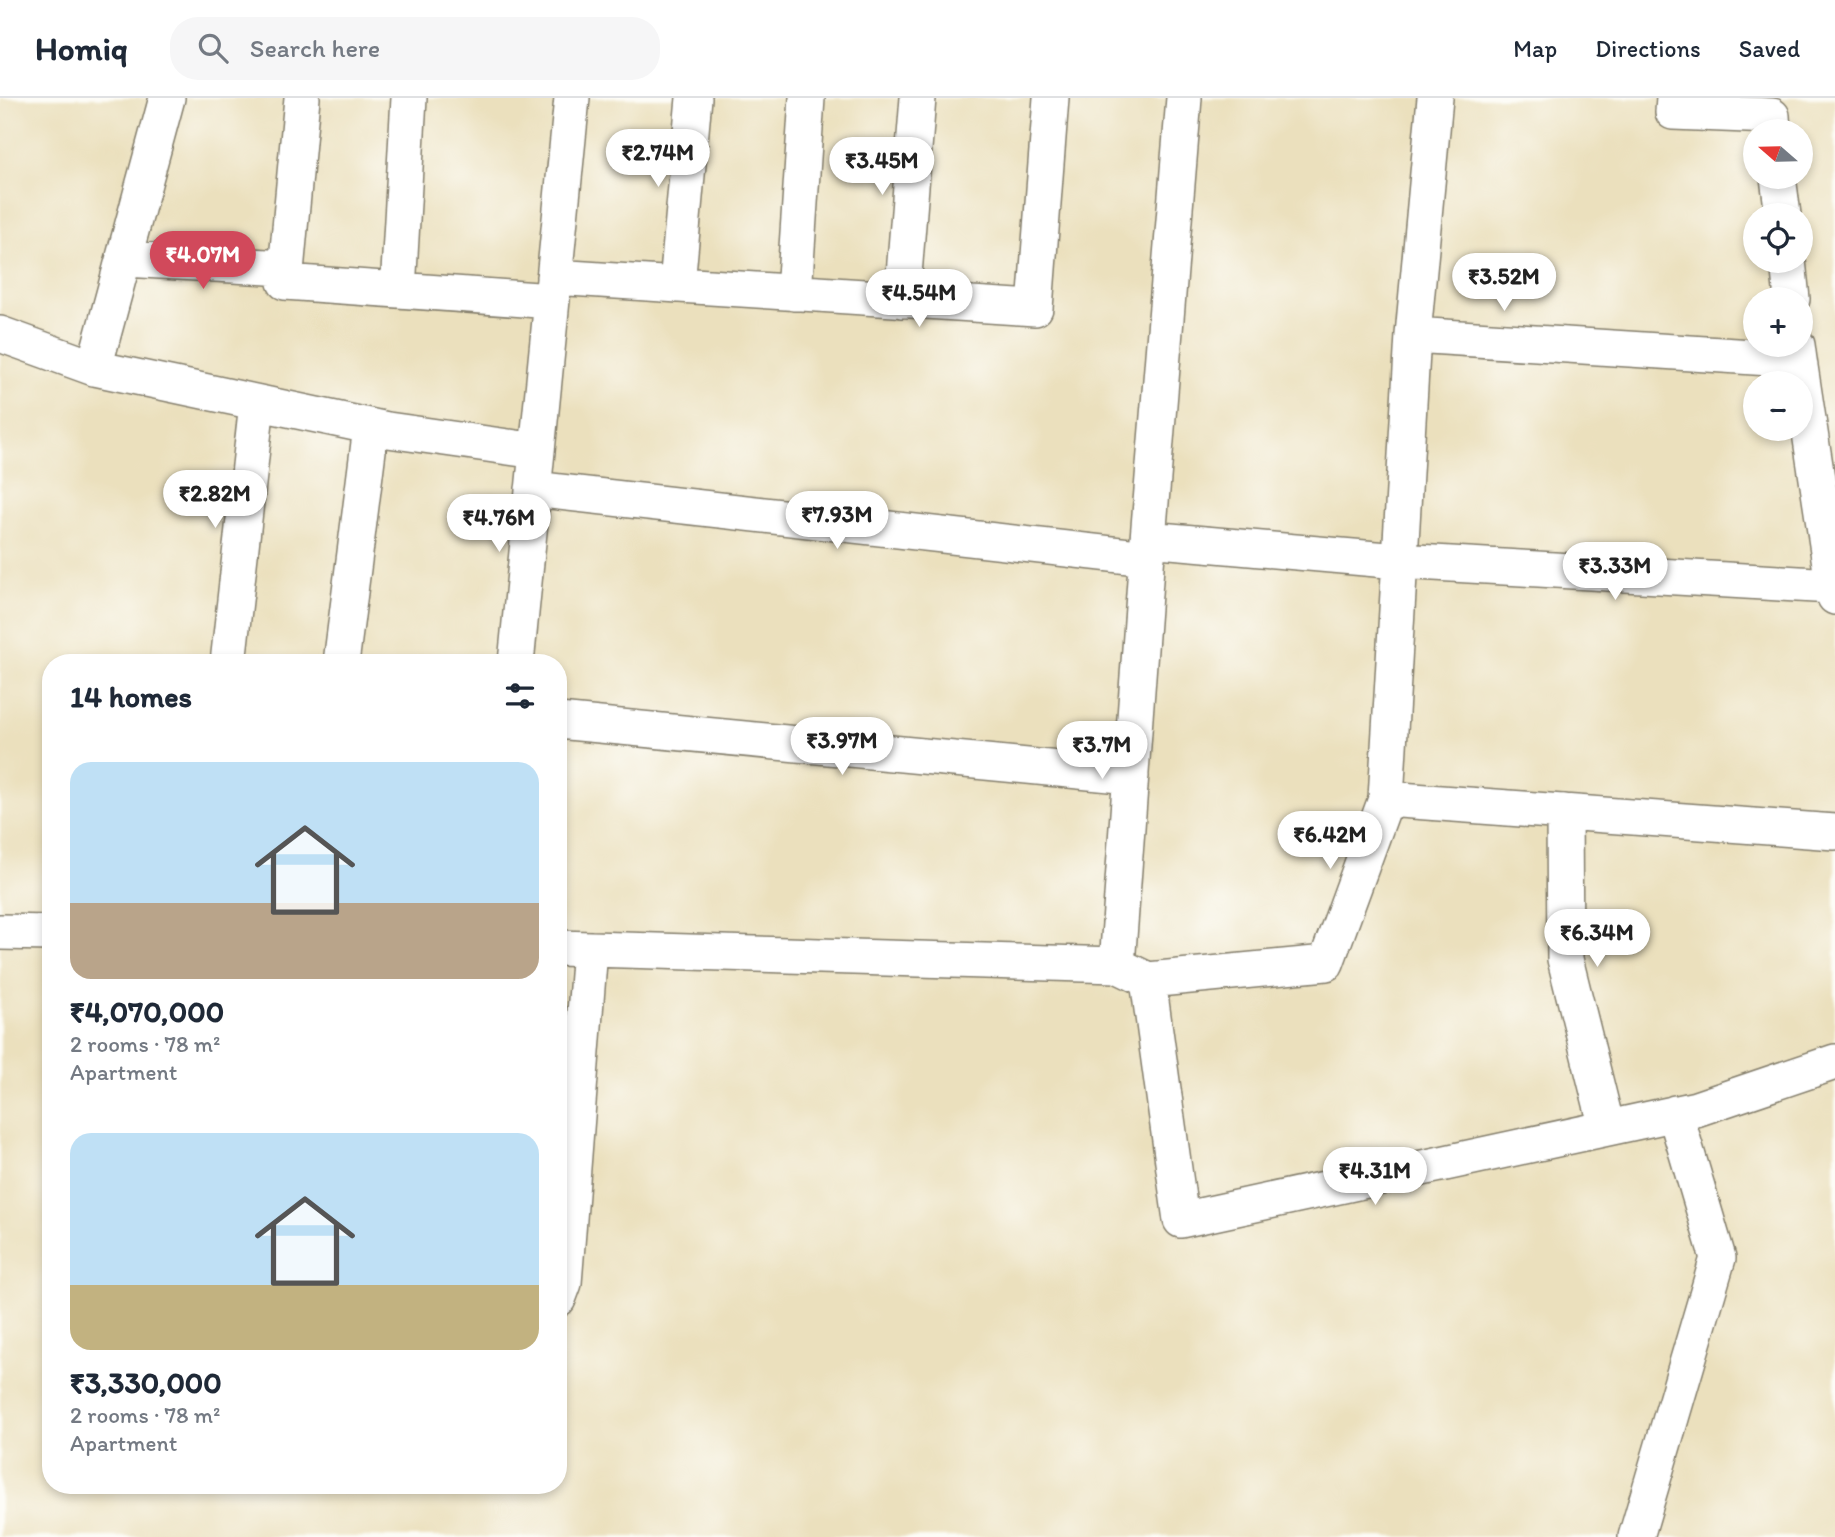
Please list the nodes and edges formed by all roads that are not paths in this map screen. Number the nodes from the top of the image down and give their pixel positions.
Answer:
1 (167, 98) edge
2 (302, 98) edge
3 (409, 98) edge
4 (572, 98) edge
5 (694, 98) edge
6 (807, 98) edge
7 (918, 98) edge
8 (1051, 98) edge
9 (1184, 98) edge
10 (1434, 98) edge
11 (1674, 98) edge
12 (1772, 119) edge
13 (124, 259) junction
14 (286, 268) junction
15 (677, 285) junction
16 (553, 289) junction
17 (398, 290) junction
18 (794, 293) junction
19 (901, 300) junction
20 (0, 334) edge
21 (1413, 335) junction
22 (1743, 350) edge
23 (1799, 357) edge
24 (94, 368) junction
25 (257, 402) junction
26 (371, 427) junction
27 (537, 451) junction
28 (533, 489) junction
29 (1147, 548) junction
30 (1399, 561) junction
31 (1834, 592) edge
32 (229, 654) edge
33 (342, 654) edge
34 (517, 654) edge
35 (567, 722) edge
36 (1131, 776) junction
37 (1386, 799) junction
38 (1564, 812) junction
39 (1835, 832) edge
40 (0, 932) edge
41 (42, 933) edge
42 (574, 949) edge
43 (1117, 965) junction
44 (1148, 980) junction
45 (1835, 1062) edge
46 (1675, 1113) junction
47 (1607, 1128) junction
48 (567, 1183) edge
49 (1636, 1537) edge

1 - 13 street
2 - 14 street
3 - 17 street
4 - 16 street
5 - 15 street
6 - 18 street
7 - 19 street
8 - 19 street
9 - 29 street
10 - 21 street
11 - 12 street
13 - 14 street
13 - 24 street
14 - 17 street
15 - 16 street
15 - 18 street
16 - 17 street
16 - 27 street
18 - 19 street
20 - 24 street
21 - 22 street
21 - 30 street
23 - 31 street
24 - 25 street
25 - 26 street
25 - 32 street
26 - 27 street
26 - 33 street
27 - 28 street
28 - 29 street
28 - 34 street
29 - 30 street
29 - 36 street
30 - 31 street
30 - 37 street
35 - 36 street
36 - 43 street
37 - 38 street
37 - 44 street
38 - 39 street
38 - 47 street
40 - 41 street
42 - 43 street
42 - 48 street
43 - 44 street
44 - 47 street
45 - 46 street
46 - 47 street
46 - 49 street

